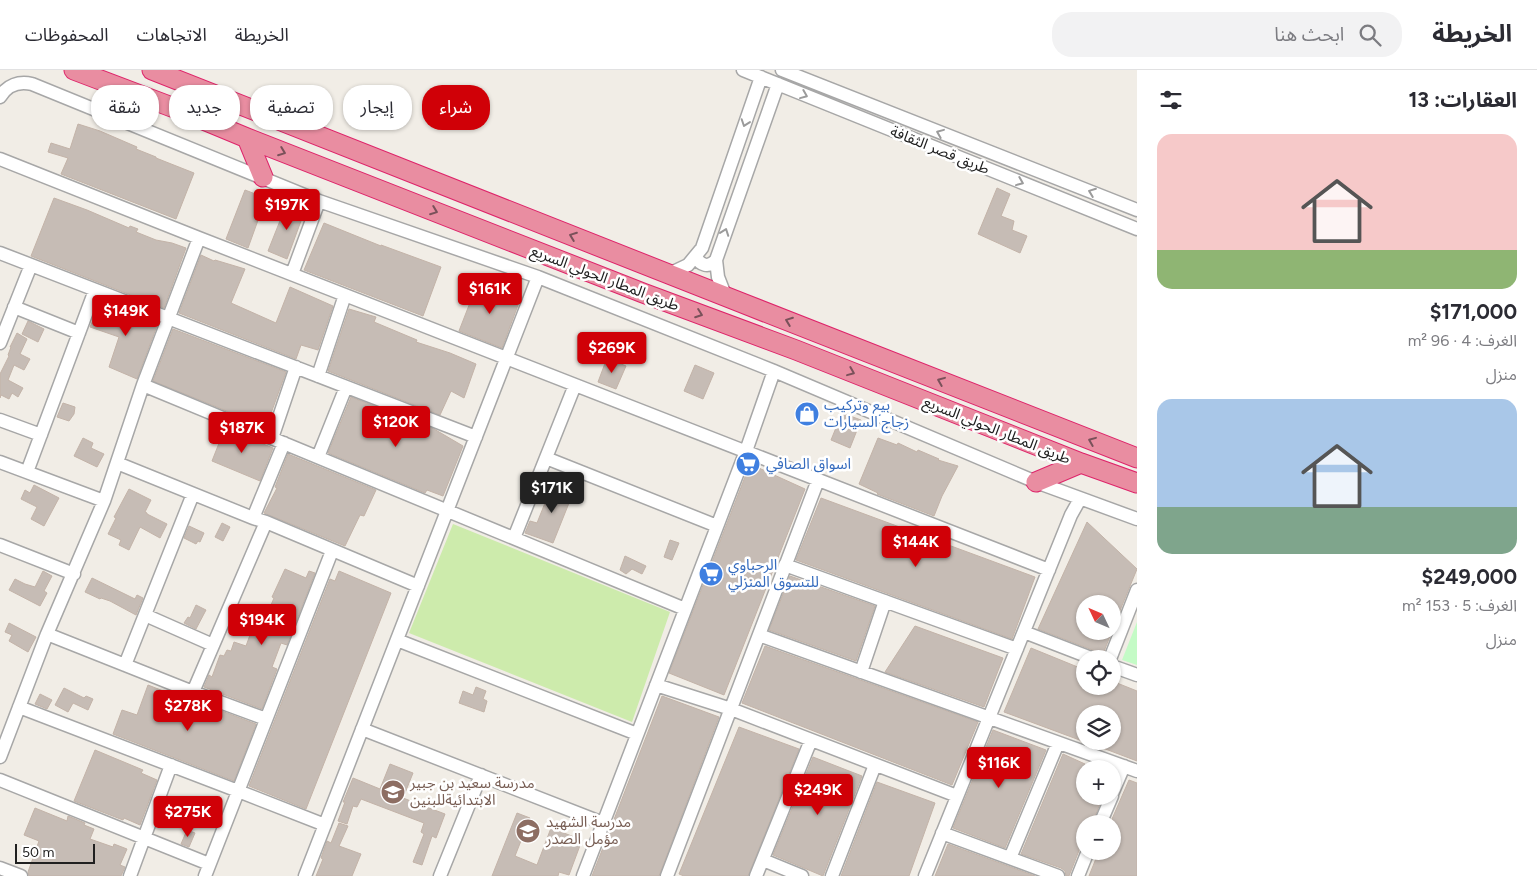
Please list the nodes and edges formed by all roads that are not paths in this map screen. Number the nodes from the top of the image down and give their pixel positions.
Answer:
1 (74, 70) edge
2 (152, 70) edge
3 (743, 70) edge
4 (782, 70) edge
5 (761, 77) junction
6 (778, 84) junction
7 (0, 97) edge
8 (247, 138) junction
9 (0, 159) edge
10 (263, 177) junction
11 (319, 201) junction
12 (1137, 210) edge
13 (1137, 229) edge
14 (199, 238) junction
15 (601, 247) junction
16 (0, 253) edge
17 (696, 256) junction
18 (716, 260) junction
19 (31, 265) junction
20 (587, 271) junction
21 (661, 271) junction
22 (292, 274) junction
23 (538, 277) junction
24 (95, 290) junction
25 (642, 293) junction
26 (345, 295) junction
27 (724, 295) junction
28 (14, 306) junction
29 (169, 318) junction
30 (79, 333) junction
31 (0, 344) edge
32 (506, 358) junction
33 (296, 367) junction
34 (774, 371) junction
35 (318, 376) junction
36 (575, 385) junction
37 (143, 386) junction
38 (346, 387) junction
39 (0, 420) edge
40 (41, 435) junction
41 (476, 437) junction
42 (278, 441) junction
43 (746, 452) junction
44 (318, 457) junction
45 (546, 458) junction
46 (1137, 458) edge
47 (0, 462) edge
48 (117, 463) junction
49 (1081, 463) junction
50 (27, 472) junction
51 (818, 480) junction
52 (1036, 482) junction
53 (1137, 483) edge
54 (193, 494) junction
55 (1080, 499) junction
56 (104, 501) junction
57 (447, 510) junction
58 (253, 518) junction
59 (1137, 519) edge
60 (266, 522) junction
61 (717, 526) junction
62 (514, 538) junction
63 (0, 545) edge
64 (332, 551) junction
65 (785, 566) junction
66 (1049, 570) junction
67 (74, 574) junction
68 (418, 586) junction
69 (1137, 590) edge
70 (885, 602) junction
71 (686, 608) junction
72 (145, 615) junction
73 (1024, 632) junction
74 (47, 634) junction
75 (759, 635) junction
76 (396, 640) junction
77 (213, 646) junction
78 (1017, 649) junction
79 (1114, 650) edge
80 (1076, 652) edge
81 (125, 664) junction
82 (1121, 669) edge
83 (861, 672) junction
84 (1137, 675) edge
85 (656, 685) junction
86 (193, 692) junction
87 (19, 707) junction
88 (731, 709) junction
89 (989, 718) junction
90 (266, 719) junction
91 (362, 728) junction
92 (637, 734) junction
93 (811, 740) junction
94 (1058, 742) junction
95 (0, 757) edge
96 (171, 765) junction
97 (875, 765) junction
98 (1124, 766) junction
99 (1137, 771) edge
100 (1121, 773) edge
101 (480, 775) junction
102 (0, 780) edge
103 (238, 791) junction
104 (957, 796) junction
105 (603, 823) junction
106 (324, 826) junction
107 (942, 833) junction
108 (144, 838) junction
109 (1010, 858) junction
110 (763, 860) junction
111 (1084, 860) edge
112 (0, 868) edge
113 (207, 870) edge
114 (21, 876) edge
115 (130, 876) edge
116 (305, 876) edge
117 (440, 876) edge
118 (583, 876) edge
119 (667, 876) edge
120 (756, 876) edge
121 (802, 876) edge
122 (832, 876) edge
123 (925, 876) edge
124 (1058, 876) edge
125 (1078, 876) edge

1 - 8 highway, طريق المطار الحولي السريع
15 -> 2 highway, طريق المطار الحولي السريع
3 - 5 street, طريق قصر الثقافة
12 -> 4 street, طريق قصر الثقافة
5 - 6 street, طريق قصر الثقافة
5 -> 17 street
6 -> 13 street, طريق قصر الثقافة
18 -> 6 street
7 - 10 street
8 - 10 highway
8 -> 20 highway, طريق المطار الحولي السريع
9 - 14 street
10 - 11 street
11 - 22 street
11 - 23 street
14 - 22 street
14 - 29 street
15 - 20 highway
15 - 21 highway, طريق المطار الحولي السريع
16 - 19 street
17 - 18 street
17 - 21 street
18 - 27 street
19 - 24 street
19 - 28 street
20 - 25 highway, طريق المطار الحولي السريع
21 - 25 highway
21 - 27 highway, طريق المطار الحولي السريع
22 - 26 street
23 - 32 street
23 - 34 street
24 - 29 street
24 - 30 street
25 -> 49 highway, طريق المطار الحولي السريع
26 - 32 street
26 - 35 street
46 -> 27 highway, طريق المطار الحولي السريع
28 - 30 street
28 - 31 street
29 - 33 street
29 - 37 street
30 - 40 street
32 - 36 street
32 - 41 street
33 - 35 street
33 - 42 street
34 - 43 street
34 - 52 street
35 - 38 street
36 - 43 street
36 - 45 street
37 - 42 street
37 - 48 street
38 - 41 street
38 - 44 street
39 - 40 street
40 - 50 street
41 - 57 street
42 - 44 street
42 - 58 street
43 - 51 street
43 - 61 street
44 - 57 street
45 - 61 street
45 - 62 street
47 - 50 street
48 - 54 street
48 - 56 street
49 - 52 highway
49 - 53 highway, طريق المطار الحولي السريع
50 - 56 street
51 - 65 street
51 - 66 street
52 - 55 street
54 - 58 street
54 - 72 street
55 - 59 street
55 - 66 street
56 - 67 street
57 - 62 street
57 - 68 street
58 - 60 street
60 - 64 street
60 - 77 street
61 - 71 street
62 - 71 street
63 - 67 street
64 - 68 street
64 - 90 street
65 - 70 street
65 - 75 street
66 - 73 street
67 - 74 street
68 - 76 street
69 - 79 street
70 - 78 street
70 - 83 street
71 - 85 street
72 - 77 street
72 - 81 street
73 - 78 street
73 - 80 street
74 - 81 street
74 - 87 street
75 - 83 street
75 - 88 street
76 - 91 street
76 - 92 street
77 - 86 street
78 - 89 street
81 - 86 street
82 - 84 street
83 - 89 street
85 - 88 street
85 - 92 street
86 - 90 street
87 - 95 street
87 - 96 street
88 - 93 street
88 - 119 street
89 - 94 street
89 - 104 street
90 - 103 street
91 - 101 street
91 - 106 street
92 - 105 street
93 - 97 street
93 - 110 street
94 - 98 street
94 - 109 street
96 - 103 street
96 - 108 street
97 - 104 street
97 - 122 street
98 - 99 street
98 - 100 street
101 - 105 street
101 - 117 street
102 - 108 street
103 - 106 street
103 - 113 street
104 - 107 street
105 - 118 street
106 - 116 street
107 - 109 street
107 - 123 street
108 - 113 street
108 - 115 street
109 - 124 street
110 - 120 street
110 - 121 street
111 - 125 street
112 - 114 street

